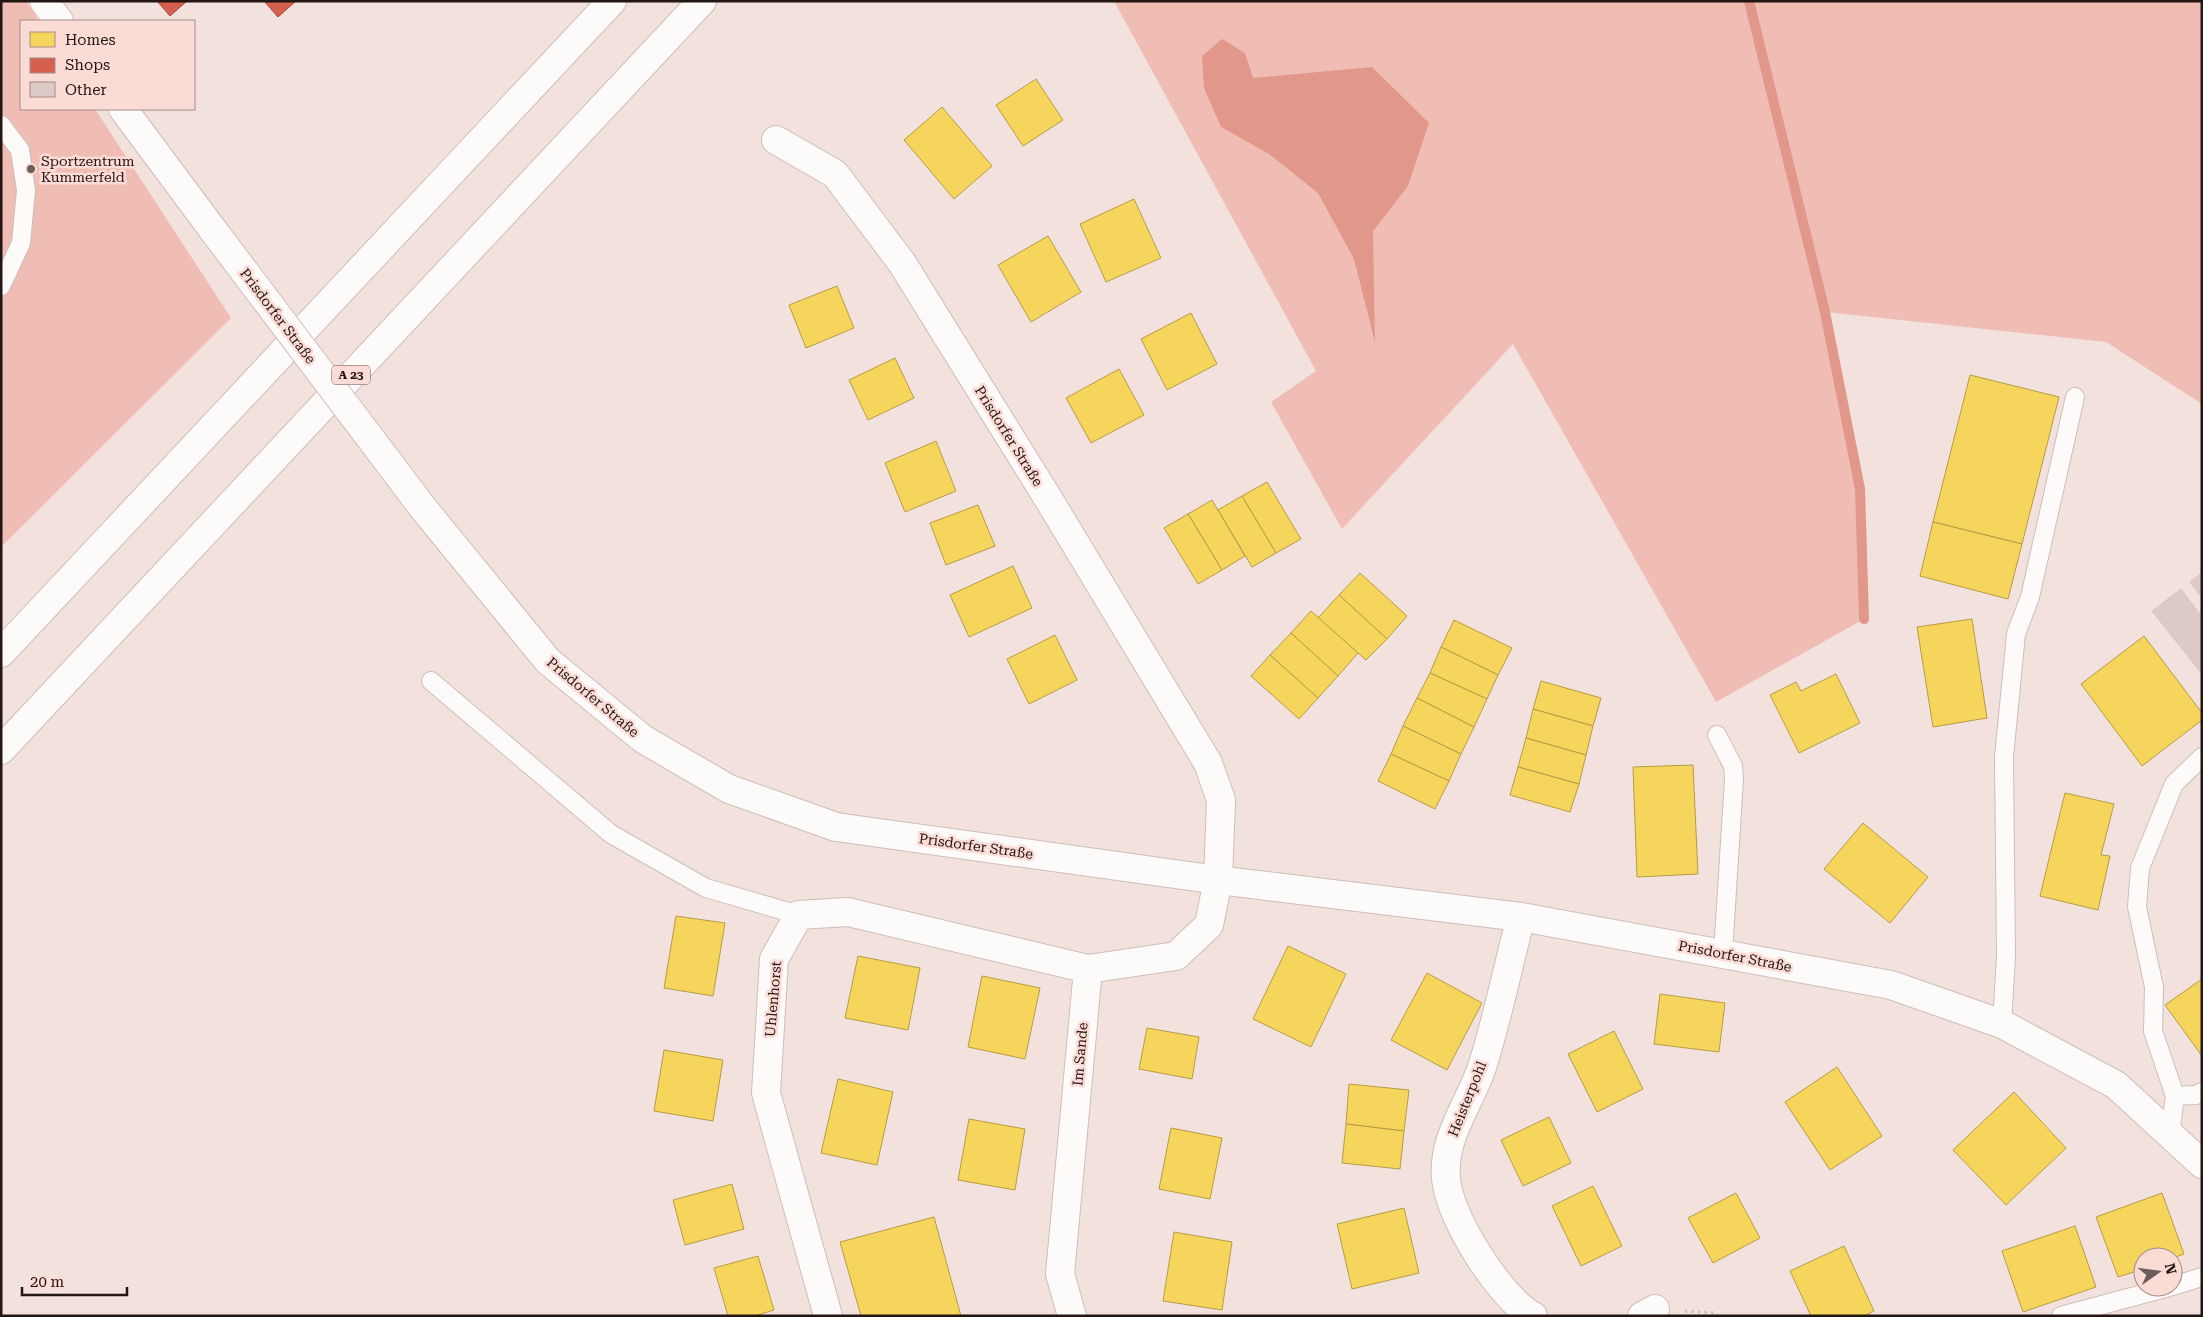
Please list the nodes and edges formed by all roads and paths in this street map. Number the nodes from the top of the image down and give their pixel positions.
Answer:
1 (44, 1) edge
2 (612, 1) edge
3 (702, 1) edge
4 (57, 20) edge
5 (124, 110) edge
6 (1, 125) edge
7 (776, 140) dead end
8 (1, 286) edge
9 (2075, 397) dead end
10 (1, 654) edge
11 (431, 681) dead end
12 (1717, 735) dead end
13 (1, 750) edge
14 (2202, 757) edge
15 (1218, 880) junction
16 (800, 915) junction
17 (1521, 917) junction
18 (1723, 953) junction
19 (1088, 969) junction
20 (2002, 1024) junction
21 (2202, 1092) edge
22 (2175, 1096) junction
23 (2170, 1135) junction
24 (2202, 1164) edge
25 (2202, 1276) edge
26 (2183, 1283) edge
27 (2133, 1297) edge
28 (828, 1316) edge
29 (1072, 1316) edge
30 (1533, 1316) edge
31 (2061, 1316) edge

1 - 4 main road
2 - 10 main road
3 - 13 main road, A 23
5 - 15 main road, Prisdorfer Straße, bridge
6 - 8 lane
7 - 15 main road, Prisdorfer Straße
9 - 20 lane
11 - 16 lane
12 - 18 lane
14 - 22 lane
15 - 17 main road, Prisdorfer Straße
15 - 19 main road
16 - 19 main road
16 - 28 main road, Uhlenhorst
17 - 18 main road, Prisdorfer Straße
17 - 30 main road, Heisterpohl
18 - 20 main road, Prisdorfer Straße
19 - 29 main road, Im Sande
20 - 23 main road, Prisdorfer Straße
21 - 22 lane
22 - 23 lane
23 - 24 main road, Prisdorfer Straße
25 - 26 lane
27 - 31 lane

